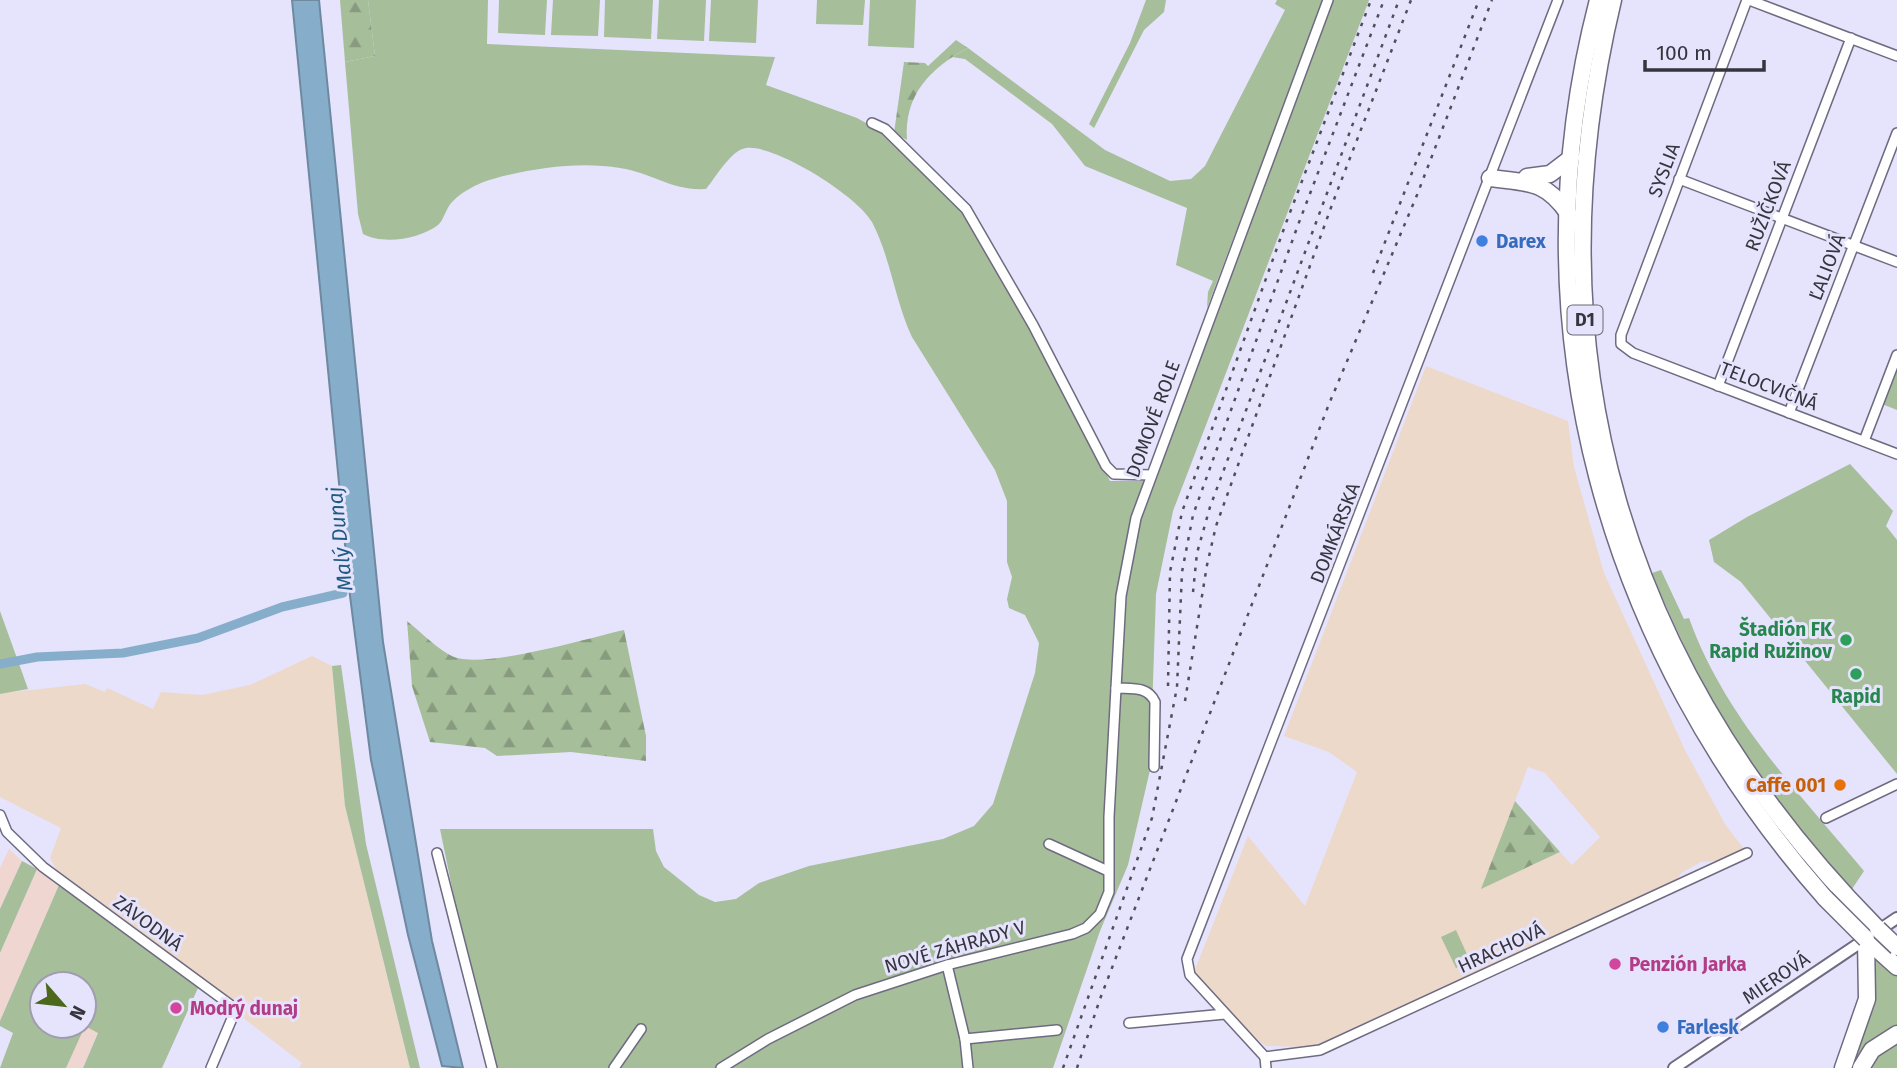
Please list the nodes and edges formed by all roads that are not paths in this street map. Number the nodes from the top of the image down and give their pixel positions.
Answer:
1 (1328, 0) edge
2 (1558, 0) edge
3 (1598, 0) edge
4 (1613, 0) edge
5 (1748, 0) edge
6 (1851, 38) junction
7 (1897, 55) edge
8 (872, 123) dead end
9 (1897, 133) edge
10 (1571, 158) junction
11 (1491, 175) junction
12 (1679, 179) junction
13 (1568, 213) junction
14 (1782, 218) junction
15 (1854, 246) junction
16 (1897, 262) edge
17 (1628, 351) joint
18 (1897, 355) edge
19 (1718, 386) junction
20 (1789, 413) junction
21 (1864, 441) junction
22 (1897, 454) edge
23 (1152, 475) junction
24 (1115, 688) junction
25 (1154, 767) dead end
26 (1897, 784) edge
27 (0, 815) edge
28 (1826, 818) dead end
29 (1049, 844) dead end
30 (437, 853) dead end
31 (1747, 853) dead end
32 (1108, 872) junction
33 (1831, 893) junction
34 (1897, 918) edge
35 (1872, 934) junction
36 (1897, 940) edge
37 (1897, 947) edge
38 (947, 965) junction
39 (1897, 967) edge
40 (1225, 1014) junction
41 (1129, 1023) dead end
42 (641, 1029) dead end
43 (1057, 1030) dead end
44 (1897, 1034) edge
45 (965, 1039) junction
46 (1265, 1057) junction
47 (211, 1068) edge
48 (492, 1068) edge
49 (614, 1068) edge
50 (721, 1068) edge
51 (968, 1068) edge
52 (1266, 1068) edge
53 (1674, 1068) edge
54 (1843, 1068) edge
55 (1861, 1068) edge

1 - 23 street, DOMOVÉ ROLE
2 - 11 street, DOMKÁRSKA
3 - 10 highway, D1
4 - 33 highway, D1
5 - 6 street
5 - 12 street, SYSLIA
6 - 7 street
6 - 14 street, RUŽIČKOVÁ
8 - 23 street
9 - 15 street, ĽALIOVÁ
10 - 11 highway
10 - 13 highway, D1
11 - 13 highway
11 - 40 street, DOMKÁRSKA
12 - 14 street
12 - 17 street, SYSLIA
13 - 33 highway, D1
14 - 15 street
14 - 19 street, RUŽIČKOVÁ
15 - 16 street
15 - 20 street, ĽALIOVÁ
17 - 19 street, TELOCVIČNÁ
18 - 21 street
19 - 20 street, TELOCVIČNÁ
20 - 21 street, TELOCVIČNÁ
21 - 22 street, TELOCVIČNÁ
23 - 24 street, DOMOVÉ ROLE
24 - 25 street
24 - 32 street, DOMOVÉ ROLE
26 - 28 street
27 - 47 street, ZÁVODNÁ
29 - 32 street
30 - 48 street
31 - 46 street, HRACHOVÁ
32 - 38 street, NOVÉ ZÁHRADY V
33 - 35 highway, D1
34 - 53 street, MIEROVÁ
35 - 36 highway, bridge
35 - 37 highway, D1, bridge
35 - 39 highway, D1
35 - 54 highway
38 - 45 street
38 - 50 street, NOVÉ ZÁHRADY V
40 - 41 street
40 - 46 street, DOMKÁRSKA
42 - 49 street
43 - 45 street
44 - 55 highway
45 - 51 street
46 - 52 street

